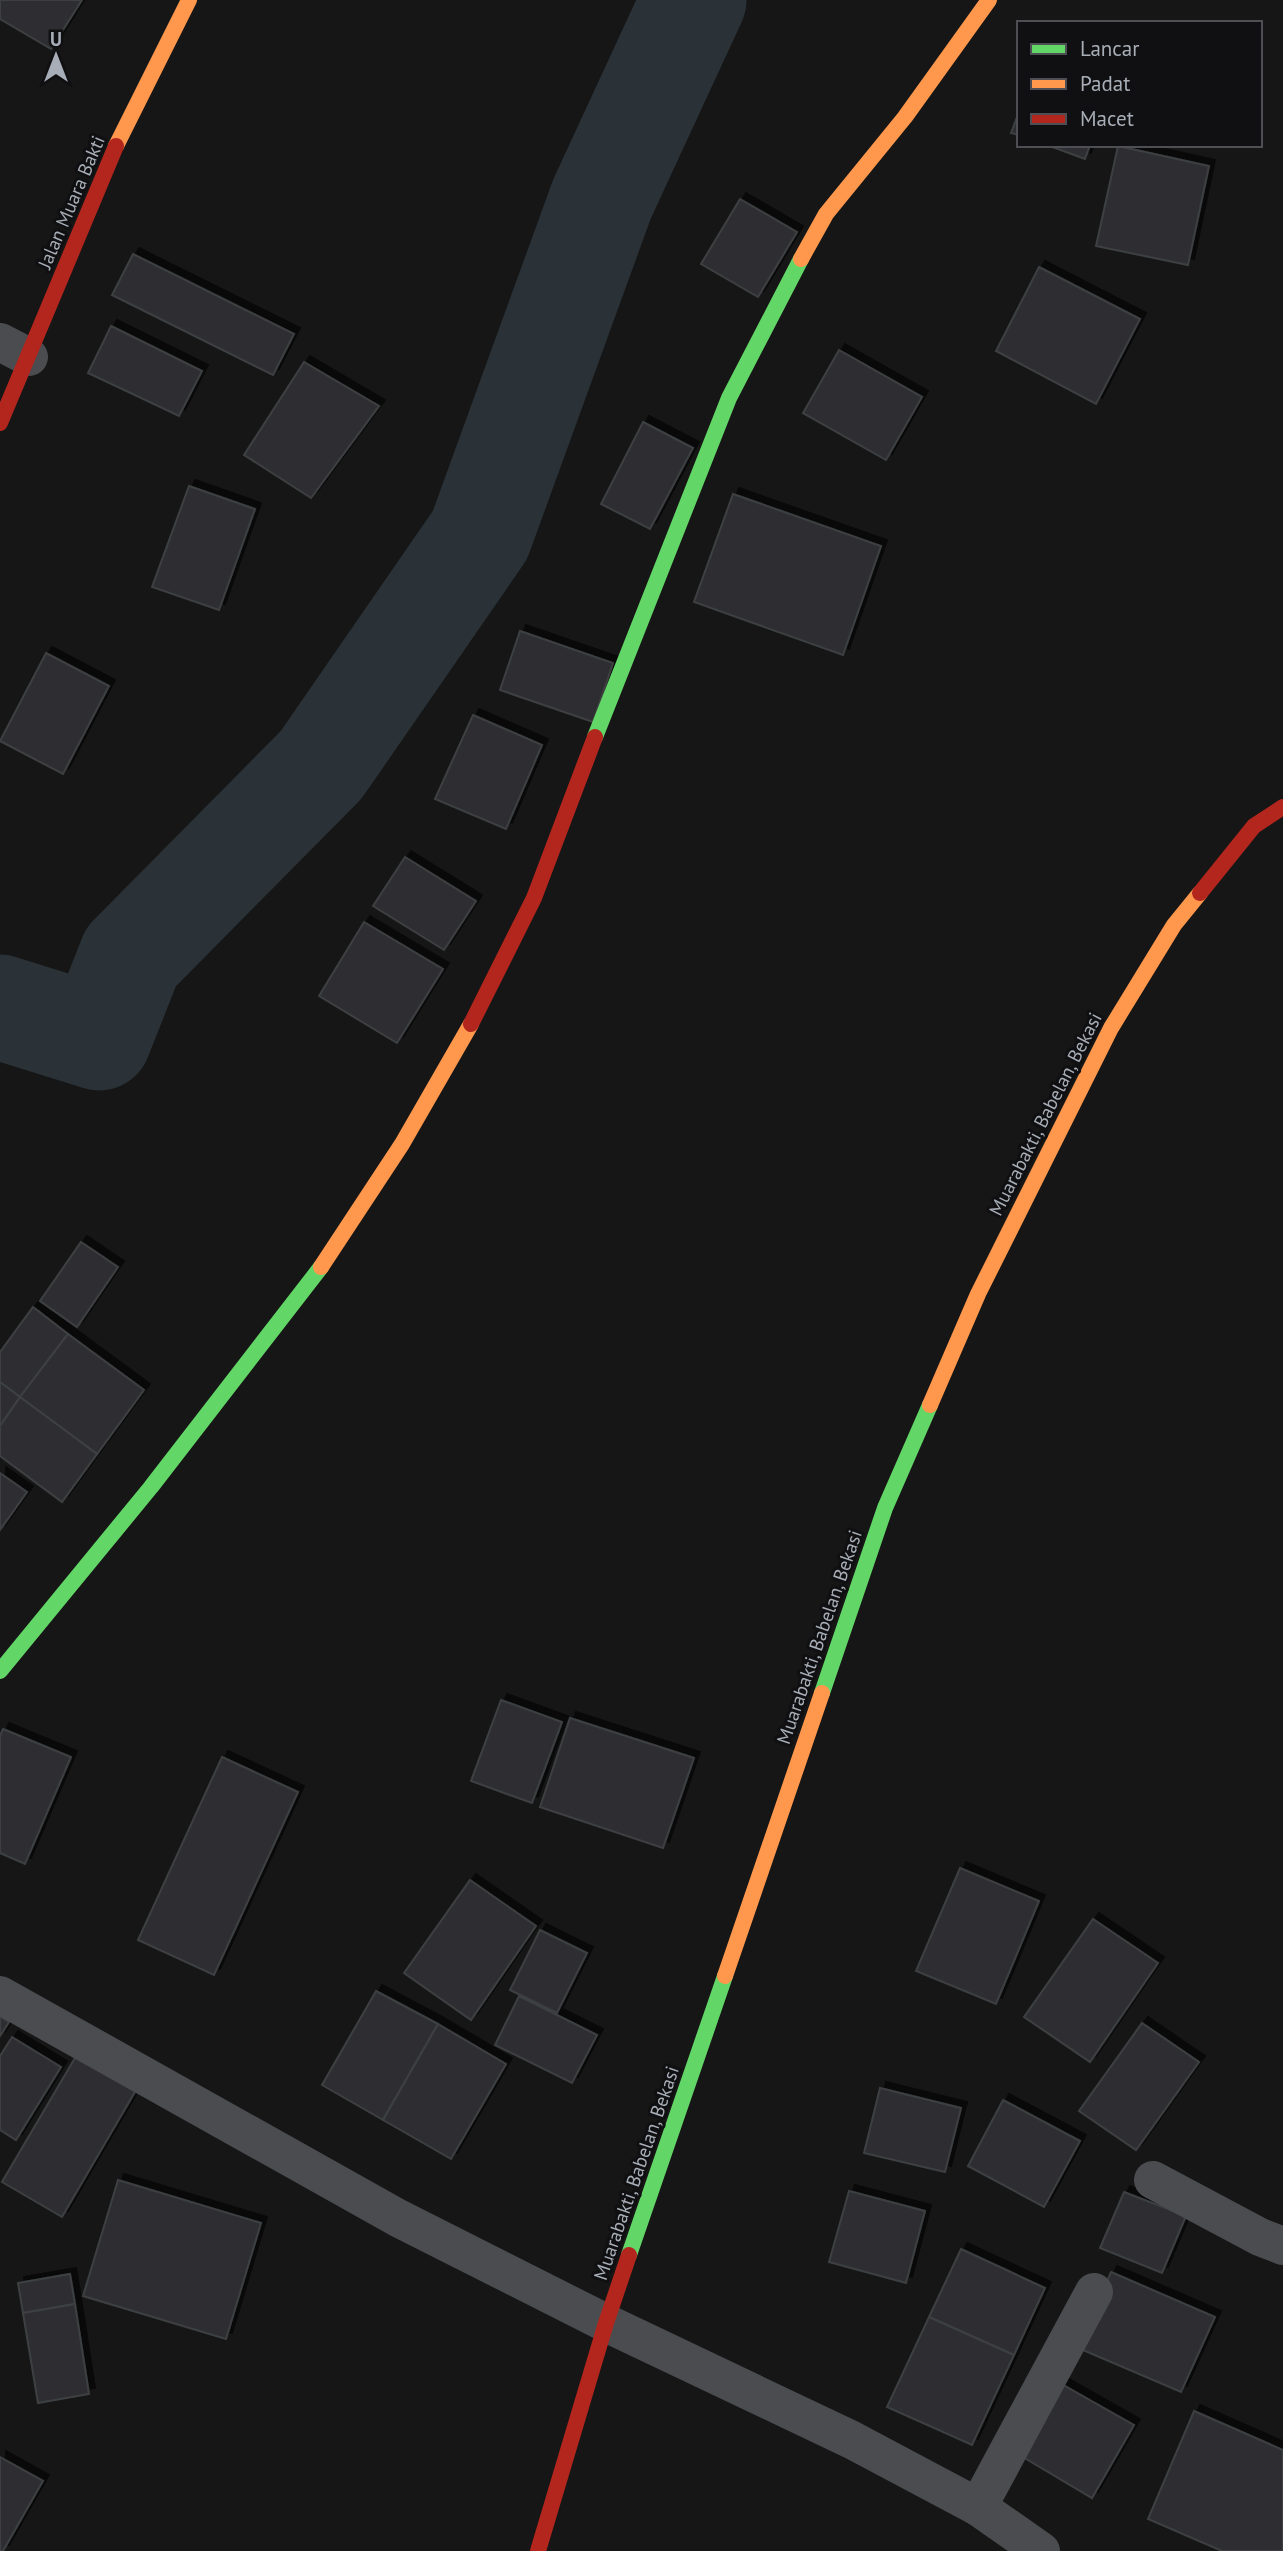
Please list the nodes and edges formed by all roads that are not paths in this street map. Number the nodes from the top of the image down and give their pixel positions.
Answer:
1 (189, 0) edge
2 (989, 0) edge
3 (15, 349) edge
4 (0, 423) edge
5 (1283, 807) edge
6 (0, 1671) edge
7 (0, 1995) edge
8 (1153, 2180) dead end
9 (1283, 2246) edge
10 (1094, 2291) dead end
11 (606, 2323) junction
12 (978, 2507) junction
13 (537, 2551) edge
14 (1041, 2551) edge

1 - 3 street, Jalan Muara Bakti
2 - 6 street
3 - 4 street, Jalan Muara Bakti
5 - 11 street, Muarabakti, Babelan, Bekasi
7 - 11 street
8 - 9 street
10 - 12 street
11 - 12 street
11 - 13 street, Muarabakti, Babelan, Bekasi
12 - 14 street

